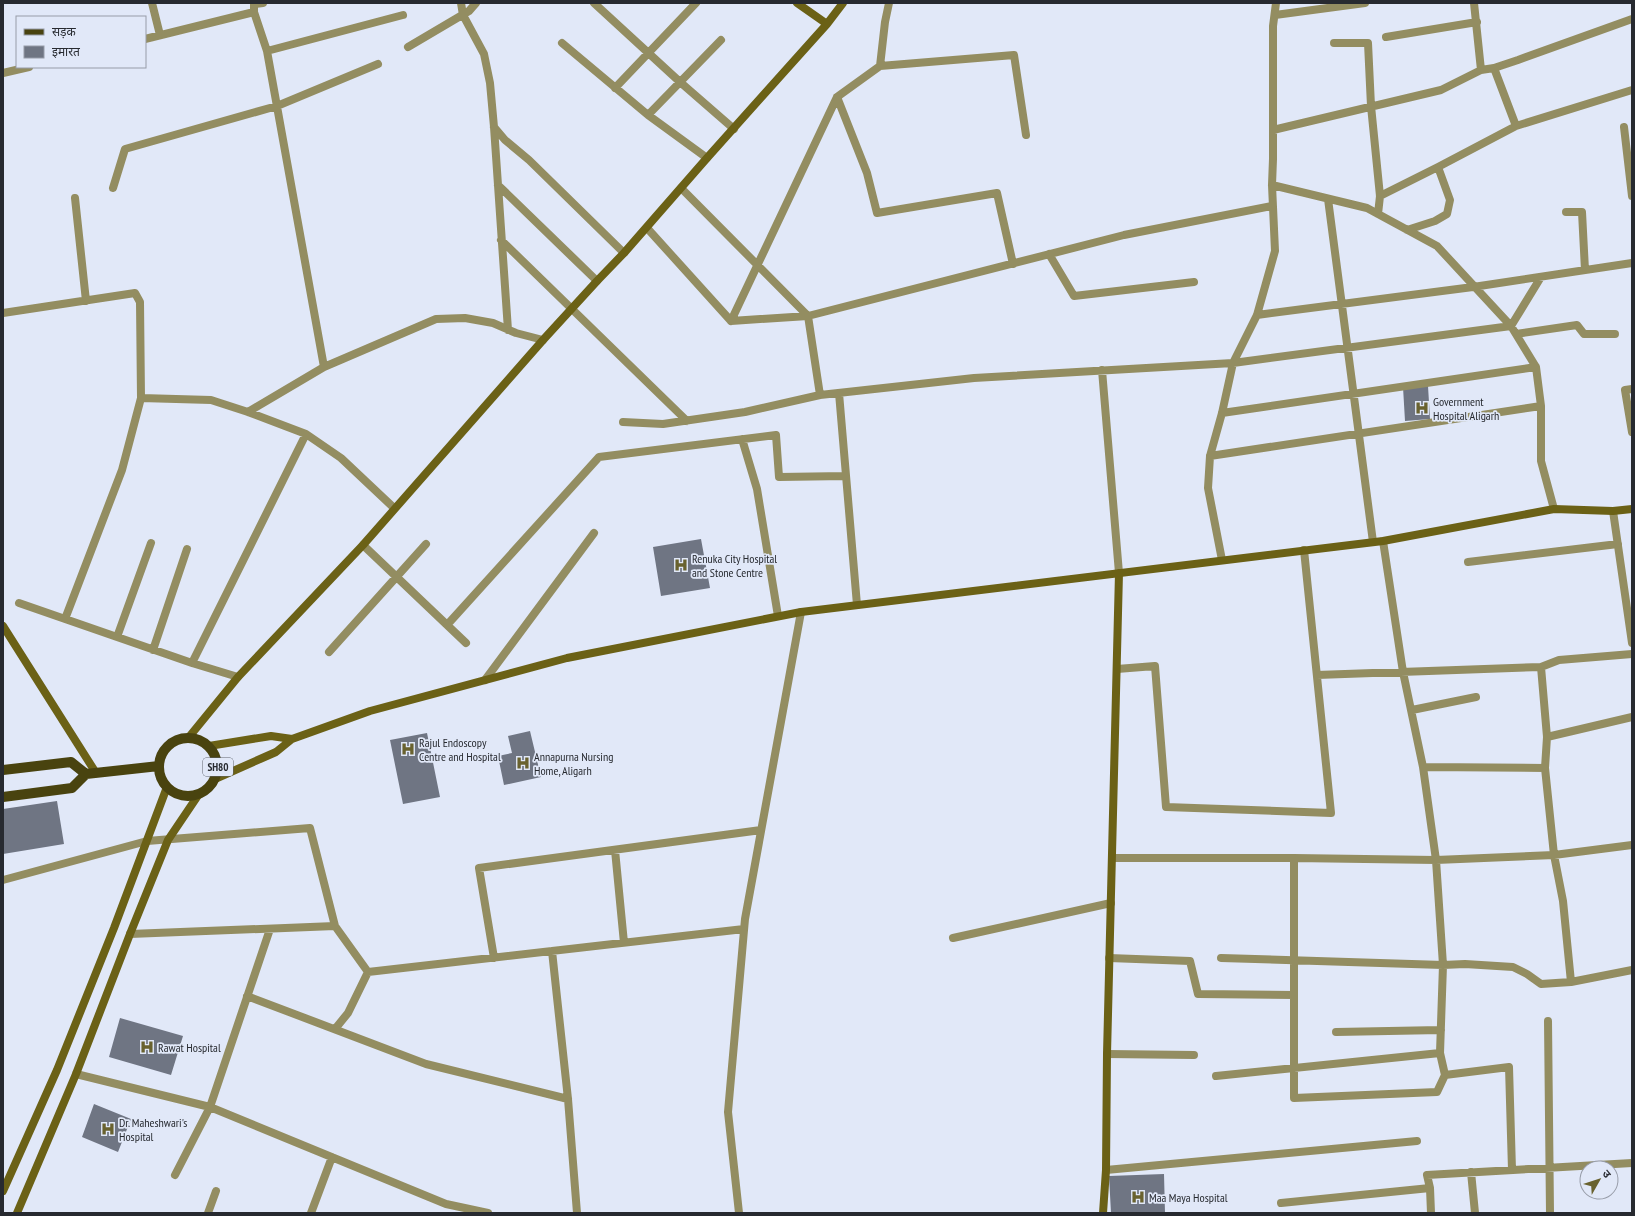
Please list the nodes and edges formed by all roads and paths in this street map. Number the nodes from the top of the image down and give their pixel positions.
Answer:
1 (152, 3) edge
2 (461, 3) edge
3 (476, 3) edge
4 (594, 3) edge
5 (696, 3) edge
6 (797, 3) edge
7 (843, 3) edge
8 (889, 3) edge
9 (1276, 3) edge
10 (1365, 3) edge
11 (1474, 3) edge
12 (256, 6) edge
13 (403, 14) dead end
14 (463, 15) junction
15 (1275, 15) junction
16 (1632, 19) edge
17 (1477, 22) junction
18 (827, 24) junction
19 (160, 35) junction
20 (1386, 37) dead end
21 (146, 39) edge
22 (721, 40) dead end
23 (562, 43) dead end
24 (1334, 43) dead end
25 (408, 47) dead end
26 (267, 51) junction
27 (648, 53) junction
28 (378, 64) dead end
29 (880, 66) junction
30 (25, 68) edge
31 (1494, 68) junction
32 (1481, 70) junction
33 (3, 73) edge
34 (680, 82) junction
35 (615, 88) junction
36 (1632, 90) edge
37 (837, 97) junction
38 (277, 106) junction
39 (1371, 106) junction
40 (648, 115) junction
41 (1516, 126) junction
42 (494, 127) junction
43 (1624, 127) dead end
44 (734, 128) junction
45 (1273, 130) junction
46 (1026, 135) dead end
47 (707, 158) junction
48 (1438, 167) junction
49 (1272, 185) junction
50 (498, 186) junction
51 (113, 188) dead end
52 (681, 188) junction
53 (1380, 196) junction
54 (1632, 196) edge
55 (75, 198) dead end
56 (1328, 199) junction
57 (1272, 206) junction
58 (1566, 212) dead end
59 (1378, 214) junction
60 (647, 228) junction
61 (1407, 230) junction
62 (501, 240) junction
63 (624, 253) junction
64 (1049, 254) junction
65 (1632, 263) edge
66 (1013, 264) junction
67 (757, 265) junction
68 (1585, 270) junction
69 (1541, 277) junction
70 (597, 281) junction
71 (1194, 282) dead end
72 (1473, 287) junction
73 (86, 301) junction
74 (1342, 304) junction
75 (572, 309) junction
76 (3, 313) edge
77 (1257, 314) junction
78 (808, 316) junction
79 (731, 321) junction
80 (1511, 326) junction
81 (508, 330) junction
82 (1516, 334) junction
83 (1615, 334) dead end
84 (543, 340) junction
85 (1348, 348) junction
86 (1233, 363) junction
87 (324, 367) junction
88 (1536, 367) junction
89 (1102, 370) junction
90 (1632, 389) edge
91 (839, 393) junction
92 (1354, 394) junction
93 (820, 395) junction
94 (141, 398) junction
95 (1541, 406) junction
96 (248, 412) junction
97 (1222, 414) junction
98 (687, 421) junction
99 (622, 422) dead end
100 (1632, 432) edge
101 (1359, 433) junction
102 (306, 434) junction
103 (742, 439) junction
104 (1210, 456) junction
105 (846, 476) junction
106 (394, 508) junction
107 (1554, 509) junction
108 (1632, 509) edge
109 (1613, 511) junction
110 (594, 533) dead end
111 (1383, 541) junction
112 (1373, 542) junction
113 (150, 543) dead end
114 (426, 544) dead end
115 (1618, 544) junction
116 (363, 545) junction
117 (187, 549) dead end
118 (1304, 550) junction
119 (1222, 560) junction
120 (1468, 562) dead end
121 (1119, 573) junction
122 (396, 576) junction
123 (18, 603) dead end
124 (857, 605) junction
125 (801, 612) junction
126 (778, 616) junction
127 (65, 619) junction
128 (447, 625) junction
129 (3, 626) edge
130 (117, 637) junction
131 (466, 643) dead end
132 (1632, 643) edge
133 (154, 650) junction
134 (329, 652) dead end
135 (1632, 654) edge
136 (192, 663) junction
137 (1541, 667) junction
138 (1117, 669) junction
139 (1403, 672) junction
140 (1317, 675) junction
141 (238, 677) junction
142 (485, 680) junction
143 (1476, 697) dead end
144 (1412, 710) junction
145 (1632, 717) edge
146 (189, 737) junction
147 (1548, 737) junction
148 (292, 739) junction
149 (209, 746) junction
150 (159, 766) junction
151 (1423, 767) junction
152 (1545, 768) junction
153 (3, 770) edge
154 (91, 773) junction
155 (215, 778) junction
156 (167, 787) junction
157 (199, 794) junction
158 (3, 797) edge
159 (761, 830) junction
160 (168, 840) junction
161 (147, 841) junction
162 (1632, 845) edge
163 (614, 850) junction
164 (1554, 855) junction
165 (1112, 858) junction
166 (1294, 858) junction
167 (1436, 860) junction
168 (3, 880) edge
169 (1111, 903) junction
170 (335, 926) junction
171 (270, 929) junction
172 (744, 929) junction
173 (130, 934) junction
174 (953, 938) dead end
175 (624, 943) junction
176 (552, 951) junction
177 (494, 958) junction
178 (1109, 958) junction
179 (1221, 958) dead end
180 (1294, 960) junction
181 (1443, 965) junction
182 (1632, 970) edge
183 (368, 972) junction
184 (1571, 982) junction
185 (1294, 995) junction
186 (247, 996) junction
187 (1548, 1021) dead end
188 (335, 1029) junction
189 (1440, 1030) junction
190 (1336, 1032) dead end
191 (1440, 1053) junction
192 (1107, 1054) junction
193 (1194, 1055) dead end
194 (1294, 1069) junction
195 (76, 1074) junction
196 (1445, 1075) junction
197 (1216, 1076) dead end
198 (568, 1099) junction
199 (210, 1107) junction
200 (1417, 1141) dead end
201 (332, 1157) junction
202 (1632, 1163) edge
203 (1550, 1168) junction
204 (1106, 1170) junction
205 (1512, 1170) junction
206 (1472, 1172) junction
207 (175, 1175) dead end
208 (1430, 1188) junction
209 (3, 1191) edge
210 (216, 1191) dead end
211 (1281, 1203) dead end
212 (451, 1209) edge
213 (17, 1213) edge
214 (208, 1213) edge
215 (311, 1213) edge
216 (488, 1213) edge
217 (577, 1213) edge
218 (739, 1213) edge
219 (1103, 1213) edge
220 (1431, 1213) edge
221 (1474, 1213) edge
222 (1550, 1213) edge

1 - 19 street
2 - 14 street
3 - 14 street
4 - 27 street
5 - 27 street
6 - 18 street
7 - 18 street
8 - 29 street
9 - 15 street
10 - 15 street
11 - 17 street
12 - 19 street
12 - 26 street
13 - 26 street
14 - 25 street
14 - 42 street
15 - 45 street
16 - 31 street
17 - 20 street
17 - 32 street
18 - 44 street
19 - 21 street
22 - 34 street
23 - 35 street
24 - 39 street
26 - 38 street
27 - 34 street
27 - 35 street
28 - 38 street
29 - 37 street
29 - 46 street
30 - 33 street
31 - 32 street
31 - 41 street
32 - 39 street
34 - 40 street
34 - 44 street
35 - 40 street
36 - 41 street
37 - 66 street
37 - 67 street
38 - 51 street
38 - 87 street
39 - 45 street
39 - 53 street
40 - 47 street
41 - 48 street
42 - 50 street
42 - 63 street
43 - 54 street
44 - 47 street
45 - 49 street
47 - 52 street
48 - 53 street
48 - 61 street
49 - 56 street
49 - 57 street
50 - 62 street
50 - 70 street
52 - 60 street
52 - 67 street
53 - 59 street
55 - 73 street
56 - 59 street
56 - 74 street
57 - 64 street
57 - 77 street
58 - 68 street
59 - 61 street
60 - 63 street
60 - 79 street
61 - 72 street
62 - 75 street
62 - 81 street
63 - 70 street
64 - 66 street
64 - 71 street
65 - 68 street
66 - 78 street
67 - 78 street
67 - 79 street
68 - 69 street
69 - 72 street
69 - 80 street
70 - 75 street
72 - 74 street
72 - 80 street
73 - 76 street
73 - 94 street
74 - 77 street
74 - 85 street
75 - 84 street
75 - 98 street
77 - 86 street
78 - 79 street
78 - 93 street
80 - 82 street
80 - 85 street
81 - 84 street
81 - 87 street
82 - 83 street
82 - 88 street
84 - 106 street
85 - 86 street
85 - 92 street
86 - 89 street
86 - 97 street
87 - 96 street
88 - 92 street
88 - 95 street
89 - 91 street
89 - 121 street
90 - 100 street
91 - 93 street
91 - 105 street
92 - 97 street
92 - 101 street
93 - 98 street
94 - 96 street
94 - 127 street
95 - 101 street
95 - 107 street
96 - 102 street
97 - 104 street
98 - 99 street
101 - 104 street
101 - 112 street
102 - 106 street
102 - 136 street
103 - 105 street
103 - 126 street
103 - 128 street
104 - 119 street
105 - 124 street
106 - 116 street
107 - 109 street
107 - 111 street
108 - 109 street
109 - 115 street
110 - 142 street
111 - 112 street
111 - 139 street
112 - 118 street
113 - 130 street
114 - 122 street
115 - 120 street
115 - 132 street
116 - 122 street
116 - 141 street
117 - 133 street
118 - 119 street
118 - 140 street
119 - 121 street
121 - 124 street
121 - 138 street
122 - 128 street
122 - 134 street
123 - 127 street
124 - 125 street
125 - 126 street
125 - 159 street
126 - 142 street
127 - 130 street
128 - 131 street
129 - 154 street
130 - 133 street
133 - 136 street
135 - 137 street
136 - 141 street
137 - 139 street
137 - 147 street
138 - 140 street
138 - 165 street
139 - 140 street
139 - 144 street
141 - 146 street
142 - 148 street
143 - 144 street
144 - 151 street
145 - 147 street
146 - 149 main road, SH80
146 - 150 main road
147 - 152 street
148 - 149 street
148 - 155 street
149 - 155 main road, SH80
150 - 154 main road
150 - 156 main road
151 - 152 street
151 - 167 street
152 - 164 street
153 - 154 main road
154 - 158 main road
155 - 157 main road, SH80
156 - 157 main road
156 - 161 street
157 - 160 street
159 - 163 street
159 - 172 street
160 - 161 street
160 - 170 street
160 - 173 street
161 - 168 street
161 - 209 street
162 - 164 street
163 - 175 street
163 - 177 street
164 - 167 street
164 - 184 street
165 - 166 street
165 - 169 street
166 - 167 street
166 - 180 street
167 - 181 street
169 - 174 street
169 - 178 street
170 - 171 street
170 - 183 street
171 - 173 street
171 - 186 street
172 - 175 street
172 - 218 street
173 - 195 street
175 - 176 street
176 - 177 street
176 - 198 street
177 - 183 street
178 - 185 street
178 - 192 street
179 - 180 street
180 - 181 street
180 - 185 street
181 - 184 street
181 - 189 street
182 - 184 street
183 - 188 street
185 - 194 street
186 - 188 street
186 - 199 street
187 - 203 street
188 - 198 street
189 - 190 street
189 - 191 street
191 - 194 street
191 - 196 street
192 - 193 street
192 - 204 street
194 - 196 street
194 - 197 street
195 - 199 street
195 - 213 street
196 - 205 street
198 - 217 street
199 - 201 street
199 - 207 street
200 - 204 street
201 - 212 street
201 - 215 street
202 - 203 street
203 - 205 street
203 - 222 street
204 - 219 street
205 - 206 street
206 - 208 street
206 - 221 street
208 - 211 street
208 - 220 street
210 - 214 street
212 - 216 street

